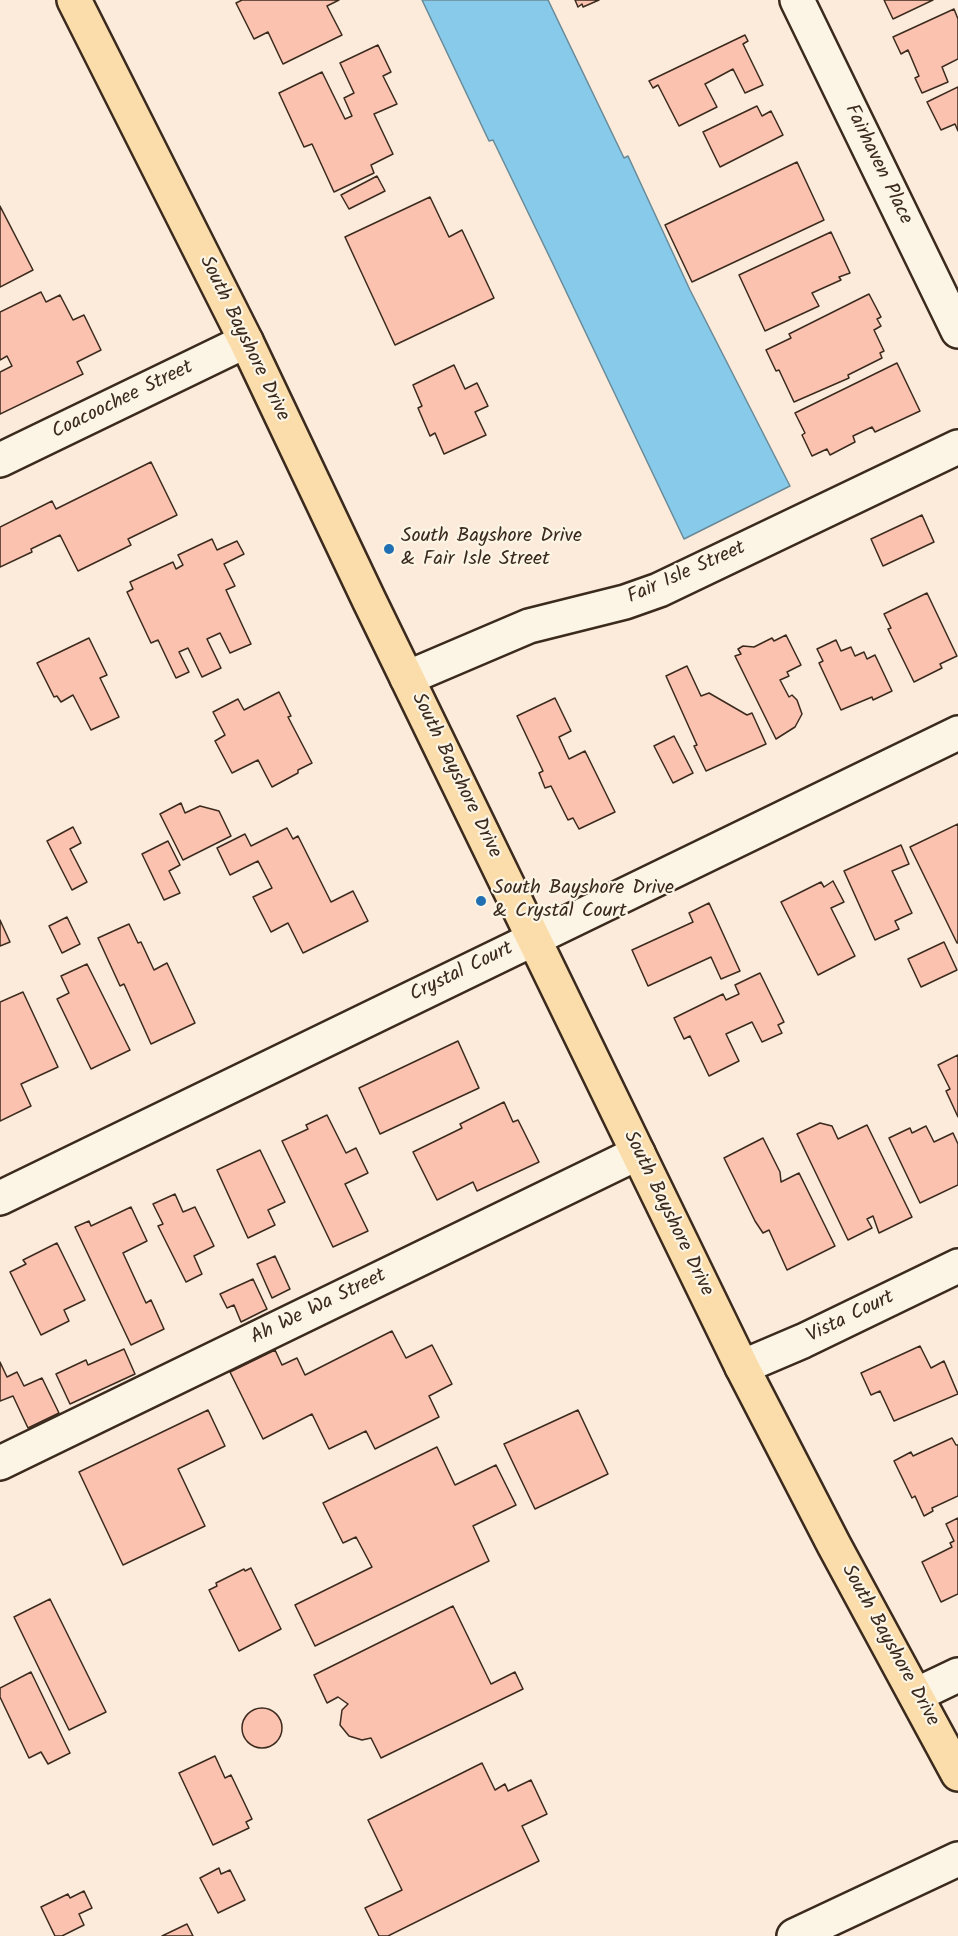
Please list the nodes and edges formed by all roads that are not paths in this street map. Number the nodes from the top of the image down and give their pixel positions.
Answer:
1 (74, 0) edge
2 (797, 0) edge
3 (958, 331) edge
4 (246, 341) junction
5 (958, 447) edge
6 (0, 460) edge
7 (407, 678) junction
8 (958, 734) edge
9 (534, 938) junction
10 (638, 1153) junction
11 (0, 1198) edge
12 (958, 1266) edge
13 (742, 1367) junction
14 (0, 1463) edge
15 (958, 1675) edge
16 (916, 1695) junction
17 (958, 1773) edge
18 (958, 1859) edge
19 (794, 1936) edge

1 - 4 main road, South Bayshore Drive
2 - 3 street, Fairhaven Place
4 - 6 street, Coacoochee Street
4 - 7 main road, South Bayshore Drive
5 - 7 street, Fair Isle Street
7 - 9 main road, South Bayshore Drive
8 - 9 street, Crystal Court
9 - 10 main road, South Bayshore Drive
9 - 11 street, Crystal Court
10 - 13 main road, South Bayshore Drive
10 - 14 street, Ah We Wa Street
12 - 13 street, Vista Court
13 - 16 main road, South Bayshore Drive
15 - 16 street
16 - 17 main road, South Bayshore Drive
18 - 19 street

